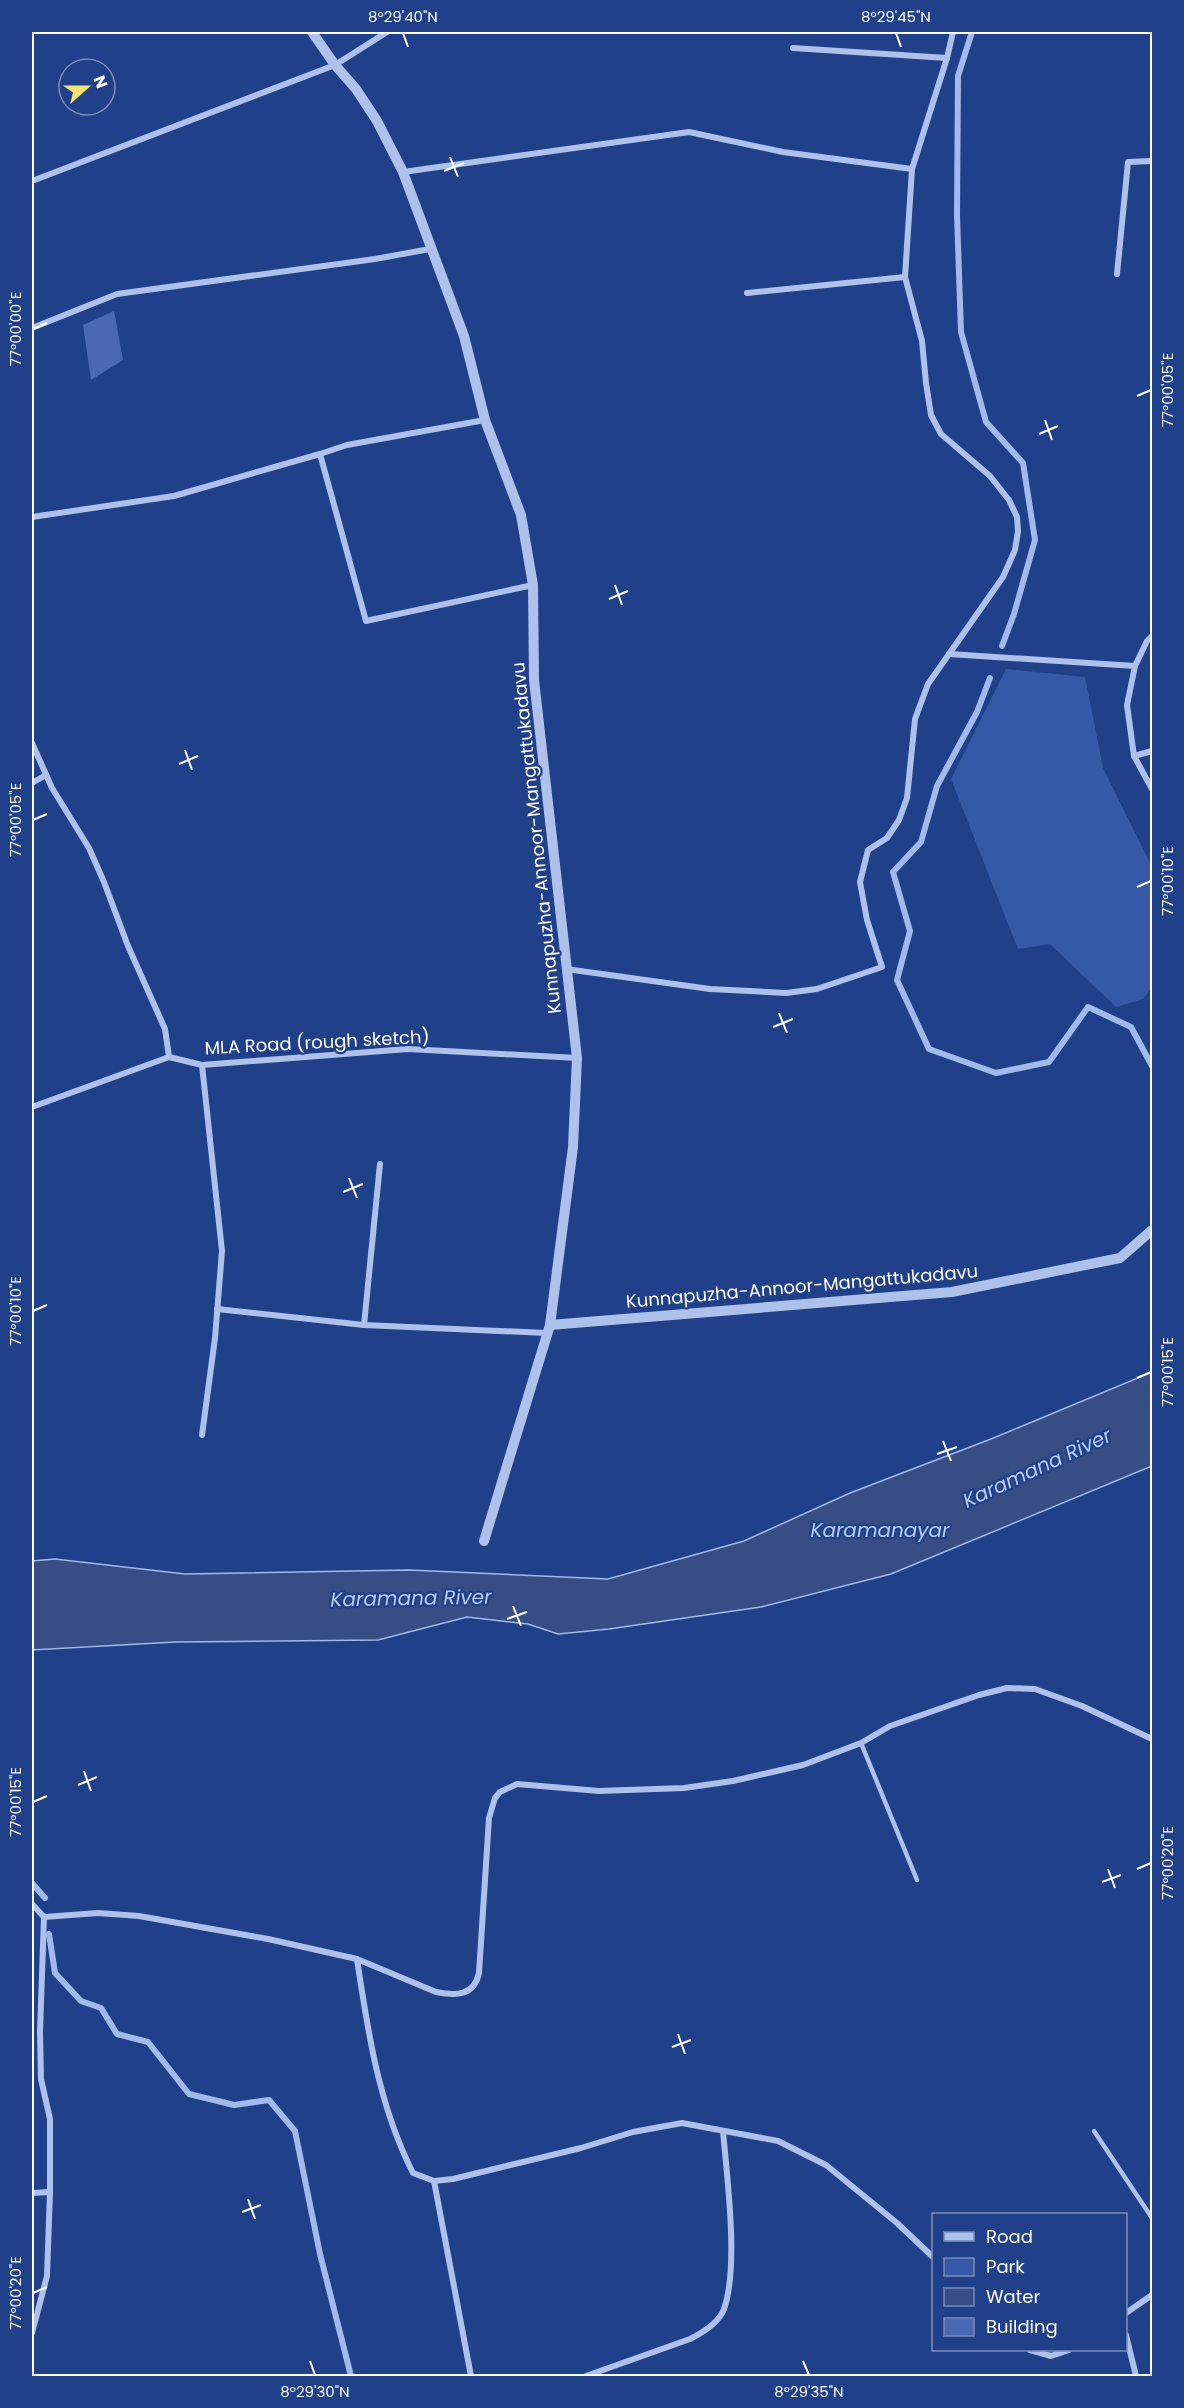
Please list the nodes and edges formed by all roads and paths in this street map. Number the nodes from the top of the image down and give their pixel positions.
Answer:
1 (312, 32) edge
2 (387, 32) edge
3 (953, 32) edge
4 (793, 48) dead end
5 (947, 58) junction
6 (335, 65) junction
7 (1152, 161) edge
8 (912, 169) junction
9 (402, 172) junction
10 (32, 181) edge
11 (430, 249) junction
12 (1117, 274) dead end
13 (905, 277) junction
14 (747, 293) dead end
15 (32, 328) edge
16 (485, 420) junction
17 (320, 454) junction
18 (32, 517) edge
19 (533, 585) junction
20 (1152, 636) edge
21 (949, 654) junction
22 (1135, 666) junction
23 (32, 743) edge
24 (1152, 751) edge
25 (1134, 756) junction
26 (46, 775) junction
27 (32, 783) edge
28 (1152, 789) edge
29 (566, 969) junction
30 (169, 1057) junction
31 (577, 1058) junction
32 (202, 1065) junction
33 (32, 1107) edge
34 (380, 1164) dead end
35 (1152, 1230) edge
36 (217, 1309) junction
37 (364, 1325) junction
38 (549, 1329) junction
39 (202, 1435) dead end
40 (484, 1541) dead end
41 (1152, 1739) edge
42 (861, 1743) junction
43 (917, 1880) dead end
44 (32, 1904) edge
45 (44, 1917) junction
46 (357, 1959) junction
47 (723, 2131) junction
48 (1094, 2131) dead end
49 (434, 2181) junction
50 (50, 2192) junction
51 (32, 2193) edge
52 (1152, 2218) edge
53 (932, 2257) edge
54 (1152, 2295) edge
55 (1127, 2312) edge
56 (32, 2333) edge
57 (1127, 2343) edge
58 (1036, 2351) edge
59 (1064, 2351) edge
60 (471, 2376) edge
61 (586, 2376) edge
62 (1136, 2376) edge

1 - 6 street, Kunnapuzha-Annoor-Mangattukadavu
2 - 6 street
3 - 5 street
4 - 5 street
5 - 8 street
6 - 9 street, Kunnapuzha-Annoor-Mangattukadavu
6 - 10 street
7 - 12 street
8 - 9 street
8 - 13 street
9 - 11 street, Kunnapuzha-Annoor-Mangattukadavu
11 - 15 street
11 - 16 street, Kunnapuzha-Annoor-Mangattukadavu
13 - 14 street
13 - 21 street
16 - 17 street
16 - 19 street, Kunnapuzha-Annoor-Mangattukadavu
17 - 18 street
17 - 19 street
19 - 29 street, Kunnapuzha-Annoor-Mangattukadavu
20 - 22 street
21 - 22 street
21 - 29 street
22 - 25 street
23 - 26 street
24 - 25 street
25 - 28 street
26 - 27 street
26 - 30 street
29 - 31 street, Kunnapuzha-Annoor-Mangattukadavu
30 - 32 street, MLA Road (rough sketch)
30 - 33 street
31 - 32 street, MLA Road (rough sketch)
31 - 38 street, Kunnapuzha-Annoor-Mangattukadavu
32 - 36 street
34 - 37 street
35 - 38 street, Kunnapuzha-Annoor-Mangattukadavu
36 - 37 street
36 - 39 street
37 - 38 street
38 - 40 street, Kunnapuzha-Annoor-Mangattukadavu
41 - 42 street
42 - 43 lane
42 - 46 street
44 - 45 street
45 - 46 street
45 - 50 street
46 - 49 street
47 - 49 street
47 - 53 street
47 - 61 street
48 - 52 lane
49 - 60 street
50 - 51 street
50 - 56 street
54 - 55 street
57 - 62 street
58 - 59 street

